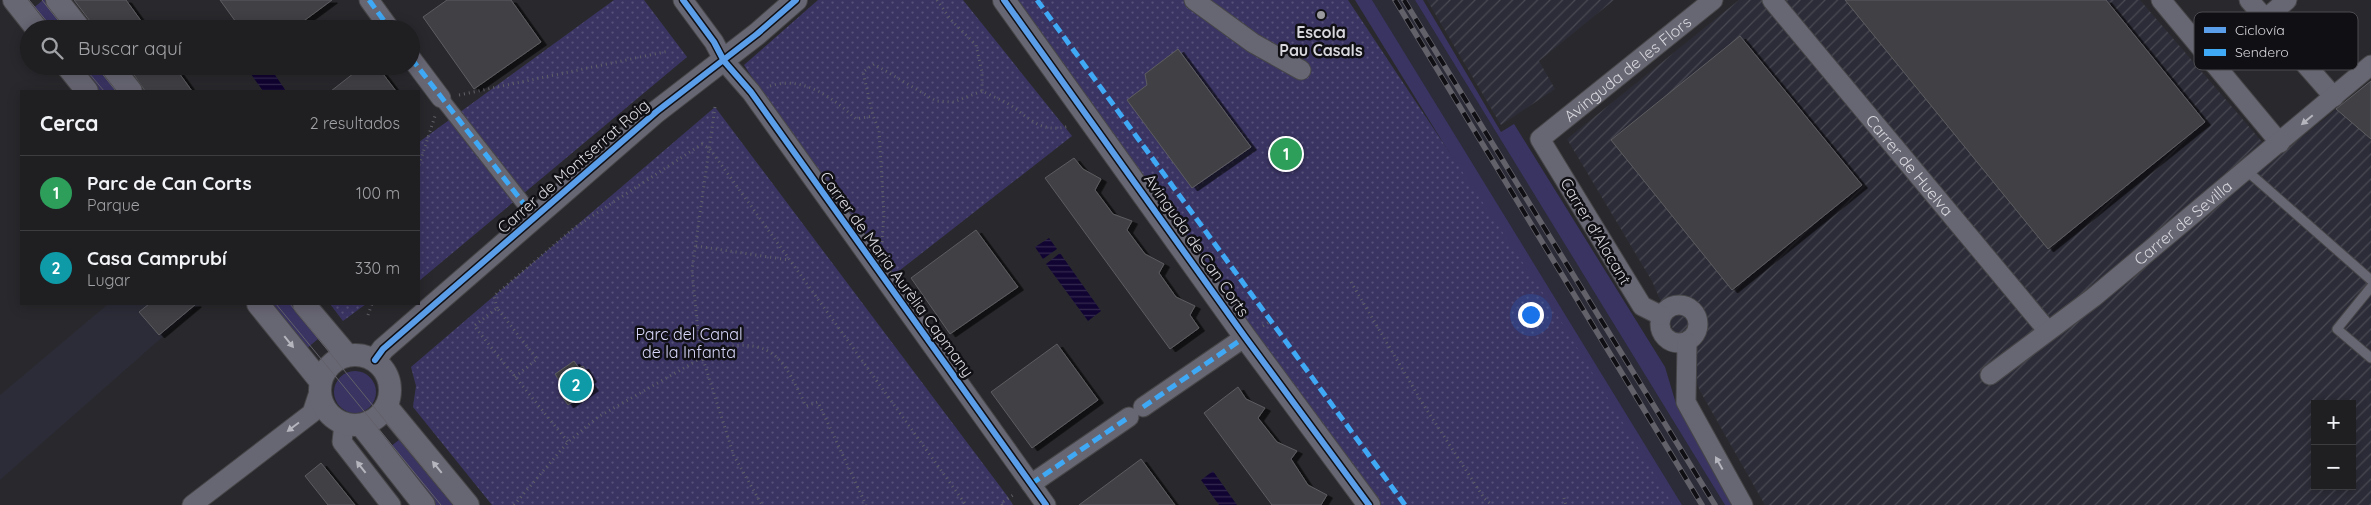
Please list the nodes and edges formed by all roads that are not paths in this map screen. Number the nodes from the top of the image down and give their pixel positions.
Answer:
1 (14, 0) edge
2 (57, 0) edge
3 (369, 0) edge
4 (683, 0) edge
5 (796, 0) edge
6 (1004, 0) edge
7 (1194, 0) edge
8 (1713, 0) edge
9 (1772, 0) edge
10 (2161, 0) edge
11 (2248, 0) edge
12 (2287, 0) edge
13 (2259, 12) edge
14 (2274, 12) edge
15 (30, 20) edge
16 (73, 20) edge
17 (383, 20) edge
18 (2194, 40) edge
19 (724, 61) junction
20 (2371, 65) edge
21 (420, 70) edge
22 (1301, 70) dead end
23 (2219, 70) edge
24 (2311, 70) edge
25 (74, 75) edge
26 (118, 75) edge
27 (86, 90) edge
28 (130, 90) edge
29 (2334, 96) junction
30 (441, 98) joint
31 (1540, 139) joint
32 (2280, 143) junction
33 (2247, 171) junction
34 (524, 204) dead end
35 (2371, 280) edge
36 (2371, 287) edge
37 (259, 305) edge
38 (305, 305) edge
39 (1660, 315) junction
40 (2048, 330) junction
41 (1245, 337) junction
42 (1687, 342) junction
43 (347, 355) junction
44 (2371, 358) edge
45 (375, 360) junction
46 (1990, 375) dead end
47 (320, 386) junction
48 (386, 407) junction
49 (352, 425) junction
50 (1031, 484) junction
51 (192, 505) edge
52 (392, 505) edge
53 (424, 505) edge
54 (468, 505) edge
55 (1046, 505) edge
56 (1369, 505) edge
57 (1744, 505) edge

1 - 15 street
2 - 16 street
3 - 17 street
4 - 19 street, Carrer de Maria Aurèlia Capmany
5 - 19 street, Carrer de Montserrat Roig
6 - 41 street, Avinguda de Can Corts
7 - 22 street
8 - 31 street, Avinguda de les Flors
9 - 40 street, Carrer de Huelva
10 - 18 street
11 - 13 street
12 - 14 street
19 - 45 street, Carrer de Montserrat Roig
19 - 50 street, Carrer de Maria Aurèlia Capmany
20 - 29 street, Carrer de Sevilla
21 - 30 street
23 - 32 street
24 - 29 street
25 - 27 street
26 - 28 street
29 -> 32 street, Carrer de Sevilla
30 - 34 street
31 - 39 street, Carrer d'Alacant
32 - 33 street, Carrer de Sevilla
33 - 35 lane
33 - 40 street, Carrer de Sevilla
36 - 44 lane
37 -> 47 street
38 - 43 street
39 - 42 street
39 - 42 street
40 - 46 street, Carrer de Sevilla
41 - 50 street
41 - 56 street, Avinguda de Can Corts
57 -> 42 street
43 - 45 street
43 - 47 street
45 - 48 street
47 - 49 street
47 -> 51 street
48 - 49 street
54 -> 48 street
52 -> 49 street
49 - 53 street
50 - 55 street, Carrer de Maria Aurèlia Capmany

